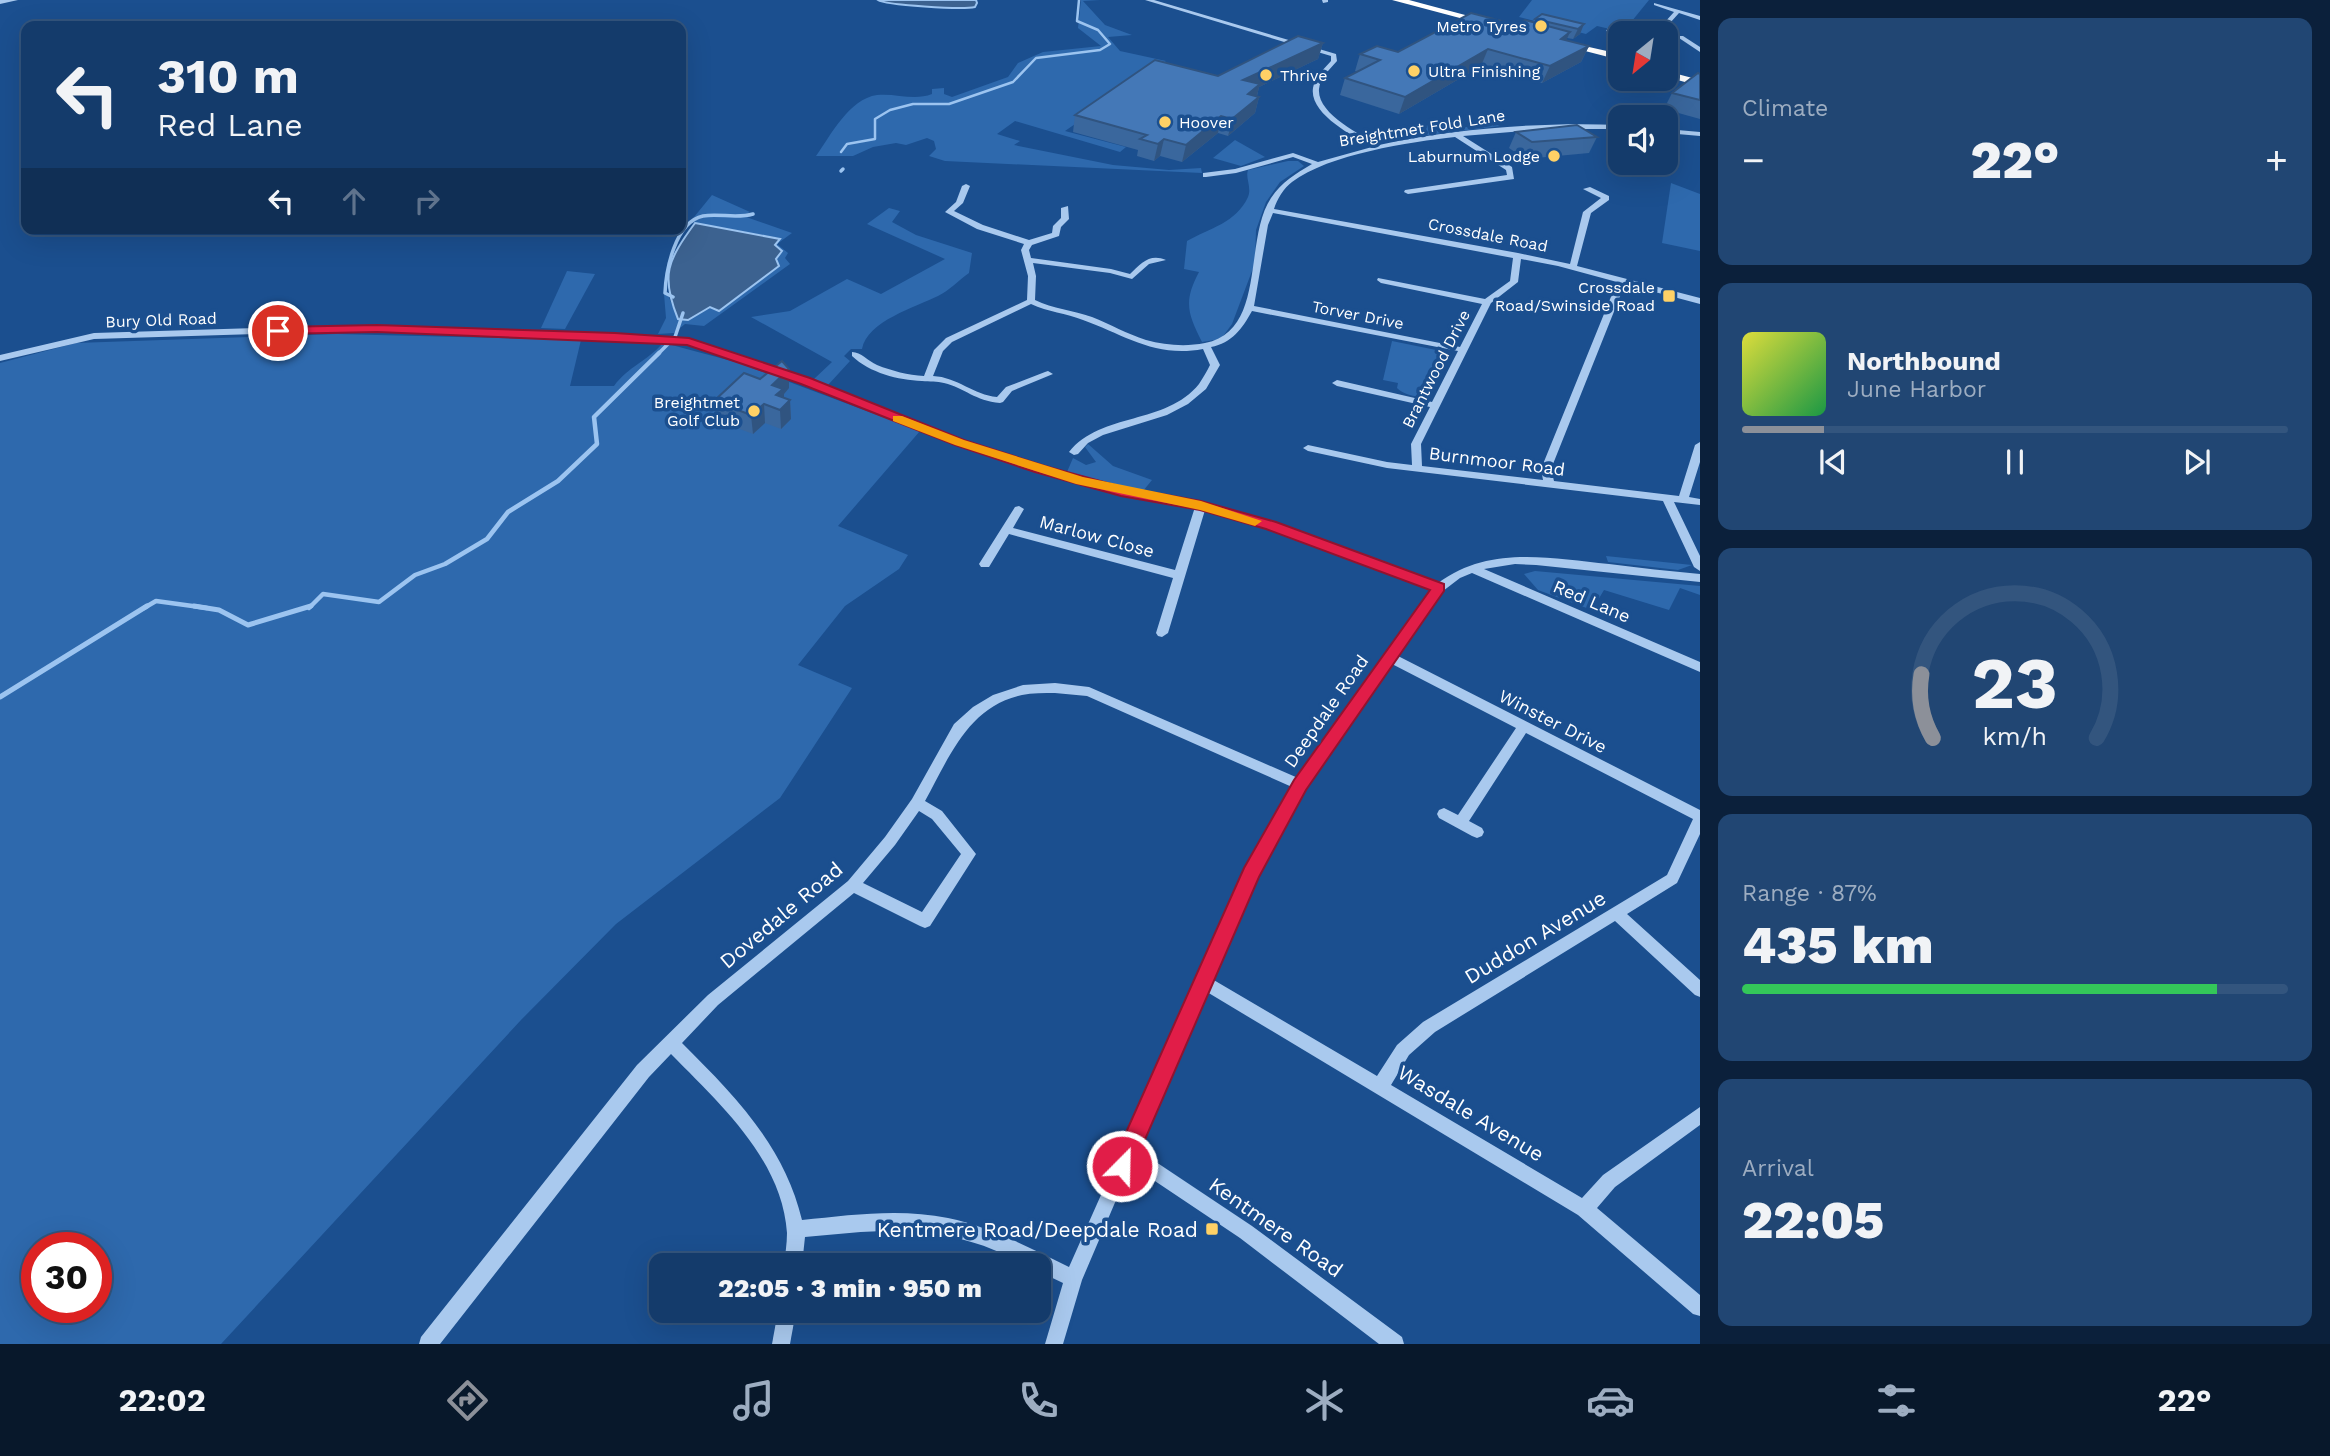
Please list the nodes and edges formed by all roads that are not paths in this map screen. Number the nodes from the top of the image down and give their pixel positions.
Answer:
1 (15, 0) edge
2 (1148, 0) edge
3 (1399, 0) edge
4 (0, 2) edge
5 (1660, 6) dead end
6 (1676, 12) junction
7 (1700, 18) edge
8 (1668, 21) edge
9 (1504, 29) edge
10 (1678, 38) edge
11 (1553, 42) edge
12 (1700, 50) edge
13 (1608, 56) edge
14 (1678, 73) edge
15 (1678, 75) edge
16 (1700, 77) edge
17 (1700, 83) edge
18 (1608, 127) edge
19 (1678, 132) edge
20 (1700, 134) edge
21 (1458, 136) junction
22 (1379, 148) junction
23 (1317, 164) junction
24 (1206, 175) dead end
25 (962, 185) joint
26 (1441, 187) junction
27 (977, 188) dead end
28 (1587, 189) dead end
29 (1408, 191) dead end
30 (1449, 192) dead end
31 (1076, 207) dead end
32 (1269, 209) junction
33 (1029, 243) junction
34 (1518, 255) junction
35 (1163, 258) dead end
36 (1027, 260) junction
37 (1573, 267) junction
38 (1381, 280) dead end
39 (1622, 280) junction
40 (1031, 300) junction
41 (1700, 301) edge
42 (1488, 302) junction
43 (1247, 307) junction
44 (1207, 348) junction
45 (1464, 350) junction
46 (855, 354) dead end
47 (0, 358) edge
48 (1051, 373) dead end
49 (928, 377) junction
50 (1337, 383) dead end
51 (1435, 405) junction
52 (1700, 445) edge
53 (1308, 448) dead end
54 (1074, 453) dead end
55 (1417, 469) junction
56 (1549, 484) junction
57 (1667, 499) junction
58 (1684, 501) junction
59 (1700, 502) edge
60 (1201, 505) junction
61 (1019, 509) dead end
62 (1007, 530) junction
63 (985, 564) dead end
64 (1700, 567) edge
65 (1471, 568) junction
66 (1178, 575) junction
67 (1700, 578) edge
68 (1439, 588) junction
69 (1162, 634) dead end
70 (1390, 657) junction
71 (1700, 667) edge
72 (1524, 726) junction
73 (1300, 785) junction
74 (917, 803) junction
75 (1444, 814) dead end
76 (1700, 818) edge
77 (1460, 823) junction
78 (1477, 832) dead end
79 (853, 885) junction
80 (1616, 913) junction
81 (1202, 981) junction
82 (1700, 990) edge
83 (671, 1043) junction
84 (1381, 1086) junction
85 (1700, 1115) edge
86 (1128, 1153) junction
87 (1584, 1209) junction
88 (796, 1229) junction
89 (794, 1253) edge
90 (1073, 1279) junction
91 (1700, 1307) edge
92 (785, 1323) edge
93 (428, 1344) edge
94 (781, 1344) edge
95 (1054, 1344) edge
96 (1395, 1344) edge

1 - 4 street
2 - 22 street
3 - 9 highway
5 - 6 street
6 - 7 street
6 - 8 street
10 - 12 street
11 - 13 highway
14 - 16 highway
15 - 17 highway
18 - 21 street, Breightmet Fold Lane
19 - 20 street
21 - 22 street, Breightmet Fold Lane
21 - 26 street
22 - 23 street, Breightmet Fold Lane
23 - 24 street
23 - 32 street, Breightmet Fold Lane
25 - 27 street
25 - 33 street
26 - 29 street
26 - 30 street
28 - 37 street
31 - 33 street
32 - 34 street, Crossdale Road
32 - 43 street, Breightmet Fold Lane
33 - 36 street
34 - 37 street, Crossdale Road
34 - 42 street, Brantwood Drive
35 - 36 street
36 - 40 street
37 - 39 street, Crossdale Road
38 - 42 street
39 - 41 street, Crossdale Road
39 - 56 street
40 - 44 street
40 - 49 street
42 - 45 street, Brantwood Drive
43 - 44 street, Breightmet Fold Lane
43 - 45 street, Torver Drive
44 - 54 street
45 - 51 street, Brantwood Drive
46 - 49 street
47 - 60 street, Bury Old Road
48 - 49 street
50 - 51 street
51 - 55 street, Brantwood Drive
52 - 58 street
53 - 55 street, Burnmoor Road
55 - 56 street, Burnmoor Road
56 - 57 street, Burnmoor Road
57 - 58 street, Burnmoor Road
57 - 64 street
58 - 59 street, Burnmoor Road
60 - 66 street
60 - 68 street
61 - 62 street
62 - 63 street
62 - 66 street, Marlow Close
65 - 67 street, Deepdale Road
65 - 68 street, Deepdale Road
65 - 71 street, Red Lane
66 - 69 street
68 - 70 street, Deepdale Road
70 - 72 street, Winster Drive
70 - 73 street, Deepdale Road
72 - 76 street, Winster Drive
72 - 77 street
73 - 74 street, Dovedale Road
73 - 81 street, Deepdale Road
74 - 79 street, Dovedale Road
74 - 79 street
75 - 77 street
76 - 80 street, Duddon Avenue
77 - 78 street
79 - 83 street, Dovedale Road
80 - 82 street
80 - 84 street, Duddon Avenue
81 - 84 street, Wasdale Avenue
81 - 86 street, Deepdale Road
83 - 88 street
83 - 93 street, Dovedale Road
84 - 87 street, Wasdale Avenue
85 - 87 street
86 - 90 street, Deepdale Road
86 - 96 street, Kentmere Road
87 - 91 street, Wasdale Avenue
88 - 89 street
88 - 90 street
90 - 95 street, Deepdale Road
92 - 94 street

